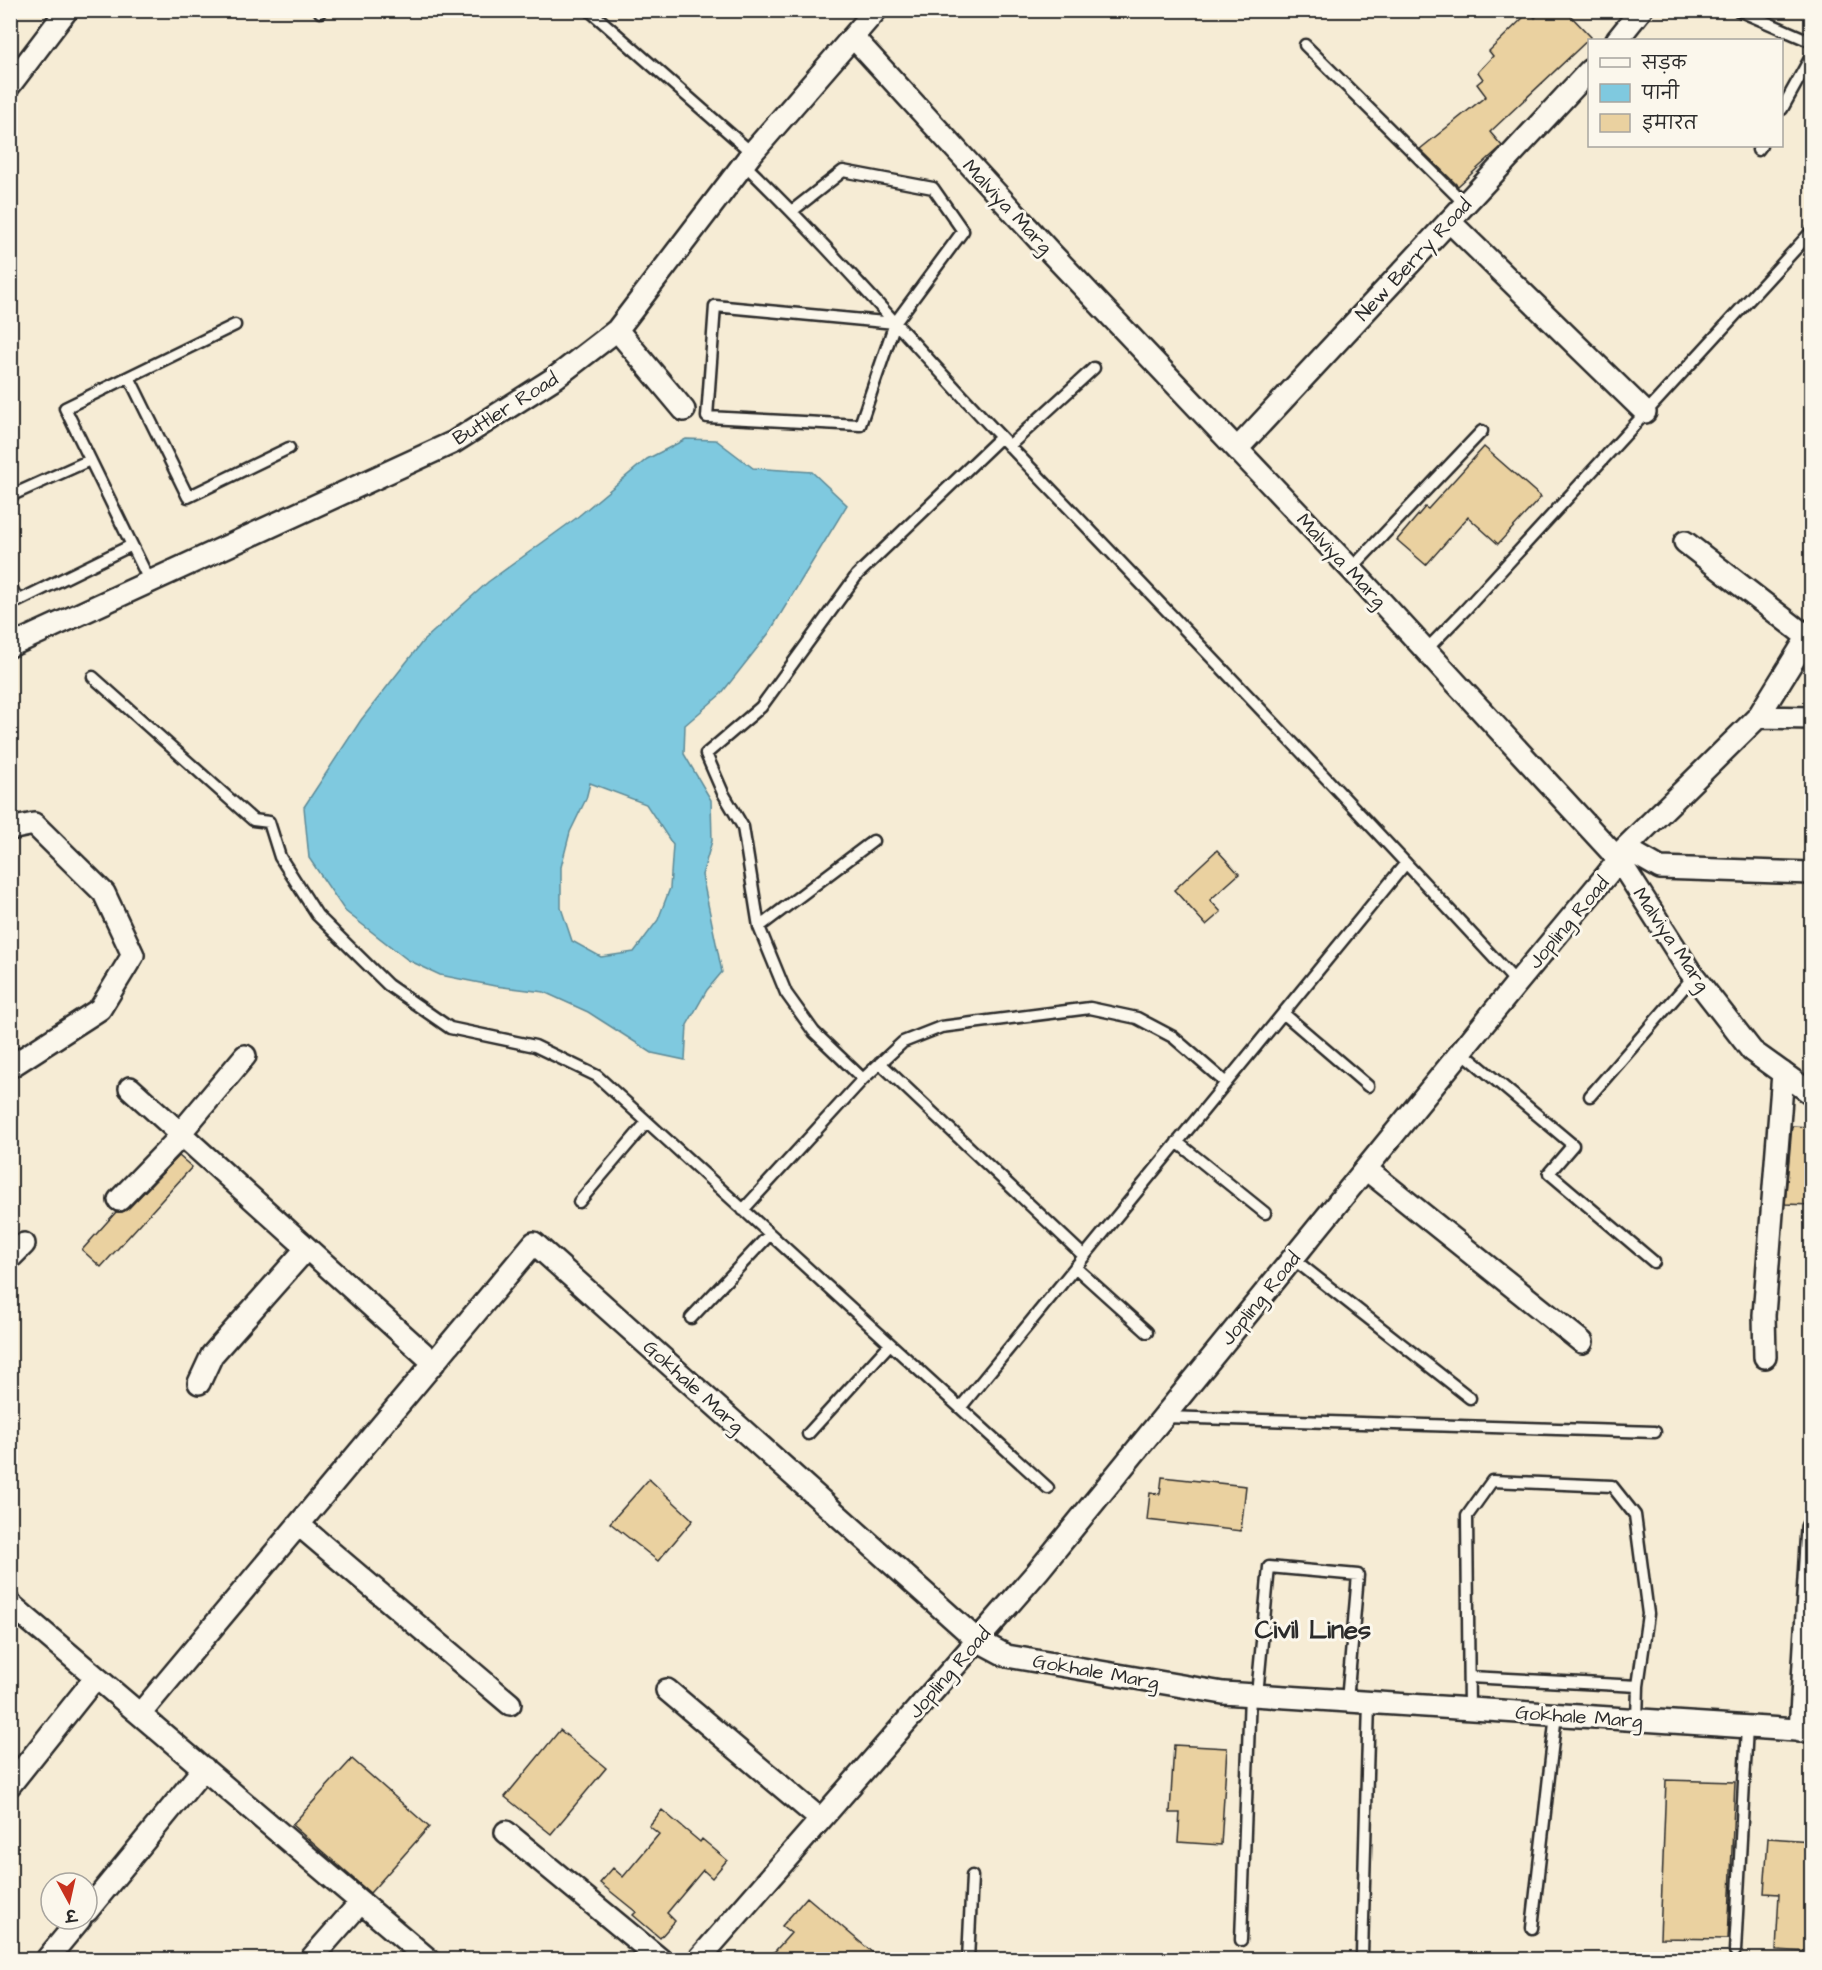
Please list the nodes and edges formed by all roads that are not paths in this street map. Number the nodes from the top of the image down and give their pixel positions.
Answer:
1 (67, 10) edge
2 (589, 10) edge
3 (876, 10) edge
4 (1641, 10) edge
5 (1738, 10) edge
6 (853, 38) junction
7 (1618, 39) edge
8 (1812, 42) edge
9 (1305, 45) dead end
10 (1812, 55) edge
11 (1588, 72) edge
12 (10, 85) edge
13 (1783, 107) edge
14 (748, 159) junction
15 (1465, 204) junction
16 (792, 211) junction
17 (1449, 220) junction
18 (1812, 231) edge
19 (895, 323) junction
20 (235, 326) dead end
21 (617, 330) junction
22 (1094, 368) dead end
23 (129, 377) junction
24 (684, 410) dead end
25 (1645, 412) junction
26 (1482, 432) dead end
27 (1001, 437) junction
28 (1009, 446) junction
29 (289, 448) dead end
30 (1237, 449) junction
31 (90, 460) junction
32 (10, 496) edge
33 (1685, 542) dead end
34 (132, 545) junction
35 (1351, 569) junction
36 (150, 582) junction
37 (10, 585) edge
38 (1809, 633) edge
39 (10, 646) edge
40 (1426, 650) junction
41 (93, 677) dead end
42 (1758, 717) junction
43 (1812, 718) edge
44 (10, 829) edge
45 (873, 841) dead end
46 (1622, 854) junction
47 (1406, 863) junction
48 (1812, 873) edge
49 (759, 927) junction
50 (1694, 976) junction
51 (1516, 983) junction
52 (1283, 1013) junction
53 (1461, 1051) junction
54 (245, 1056) dead end
55 (880, 1063) junction
56 (10, 1067) edge
57 (1783, 1073) junction
58 (863, 1079) junction
59 (1226, 1083) junction
60 (1368, 1086) dead end
61 (130, 1088) dead end
62 (1812, 1094) edge
63 (1590, 1096) dead end
64 (647, 1122) junction
65 (182, 1135) junction
66 (1177, 1142) junction
67 (1366, 1169) junction
68 (119, 1200) dead end
69 (579, 1202) dead end
70 (744, 1210) junction
71 (1264, 1213) dead end
72 (770, 1234) junction
73 (307, 1248) junction
74 (1084, 1256) junction
75 (1292, 1258) junction
76 (1654, 1262) dead end
77 (1076, 1267) junction
78 (691, 1318) dead end
79 (1147, 1332) dead end
80 (1582, 1342) dead end
81 (890, 1344) junction
82 (1765, 1357) dead end
83 (434, 1363) junction
84 (200, 1383) dead end
85 (1470, 1398) dead end
86 (960, 1408) junction
87 (1163, 1417) junction
88 (1655, 1432) dead end
89 (808, 1434) dead end
90 (1048, 1488) dead end
91 (299, 1525) junction
92 (1812, 1528) edge
93 (12, 1607) edge
94 (977, 1640) junction
95 (96, 1677) junction
96 (1470, 1677) junction
97 (1638, 1686) junction
98 (667, 1690) dead end
99 (1253, 1695) junction
100 (1347, 1701) junction
101 (1369, 1702) junction
102 (510, 1704) dead end
103 (1469, 1710) junction
104 (140, 1714) junction
105 (1556, 1714) junction
106 (1637, 1720) junction
107 (1746, 1727) junction
108 (1806, 1731) edge
109 (204, 1768) junction
110 (10, 1785) edge
111 (820, 1819) junction
112 (506, 1832) dead end
113 (972, 1876) dead end
114 (99, 1896) edge
115 (361, 1902) junction
116 (1532, 1928) dead end
117 (70, 1931) edge
118 (1241, 1940) dead end
119 (1735, 1951) dead end
120 (1362, 1955) dead end
121 (47, 1959) edge
122 (310, 1959) edge
123 (429, 1959) edge
124 (661, 1959) edge
125 (698, 1959) edge
126 (968, 1959) edge

1 - 12 street
2 - 14 lane
3 - 6 street, Buttler Road
4 - 7 street
5 - 8 lane
6 - 14 street, Buttler Road
6 - 30 street, Malviya Marg
9 - 15 lane
10 - 13 lane
11 - 15 street, New Berry Road
14 - 16 lane
14 - 21 street, Buttler Road
15 - 17 street, New Berry Road
16 - 19 lane
16 - 19 lane
17 - 25 street
17 - 30 street, New Berry Road
18 - 25 lane
19 - 19 lane
19 - 27 lane
20 - 23 lane
21 - 24 street
21 - 36 street, Buttler Road
22 - 28 lane
23 - 29 lane
23 - 31 lane
25 - 40 lane
26 - 35 lane
27 - 28 lane
27 - 49 lane
28 - 47 lane
30 - 35 street, Malviya Marg
31 - 32 lane
31 - 34 lane
33 - 38 street
34 - 36 lane
34 - 37 lane
35 - 40 street, Malviya Marg
36 - 39 street, Buttler Road
38 - 42 street, Jopling Road
40 - 46 street, Malviya Marg
41 - 64 lane
42 - 43 street
42 - 46 street, Jopling Road
44 - 56 street
45 - 49 lane
46 - 48 street
46 - 50 street, Malviya Marg
46 - 51 street, Jopling Road
47 - 51 lane
47 - 52 lane
49 - 58 lane
50 - 57 street, Malviya Marg
50 - 63 lane
51 - 53 street, Jopling Road
52 - 59 lane
52 - 60 lane
53 - 67 street, Jopling Road
53 - 76 lane
54 - 65 street
55 - 58 lane
55 - 59 lane
55 - 74 lane
57 - 62 street, Malviya Marg
57 - 82 street
58 - 70 lane
59 - 66 lane
61 - 65 street
64 - 69 lane
64 - 70 lane
65 - 68 street
65 - 73 street
66 - 71 lane
66 - 74 lane
67 - 75 street, Jopling Road
67 - 80 street
70 - 72 lane
72 - 78 lane
72 - 81 lane
73 - 83 street
73 - 84 street
74 - 77 lane
75 - 85 lane
75 - 87 street, Jopling Road
77 - 79 lane
77 - 86 lane
81 - 86 lane
81 - 89 lane
83 - 91 street
83 - 94 street, Gokhale Marg
86 - 90 lane
87 - 88 lane
87 - 94 street, Jopling Road
91 - 102 street
91 - 104 street
92 - 108 street
93 - 95 street
94 - 99 street, Gokhale Marg
94 - 111 street, Jopling Road
95 - 104 street
95 - 110 street
96 - 97 lane
96 - 97 lane
96 - 103 lane
97 - 106 lane
98 - 111 street
99 - 100 street, Gokhale Marg
99 - 100 lane
99 - 118 lane
100 - 101 street, Gokhale Marg
101 - 103 street, Gokhale Marg
101 - 120 lane
103 - 105 street, Gokhale Marg
104 - 109 street
105 - 106 street, Gokhale Marg
105 - 116 lane
106 - 107 street, Gokhale Marg
107 - 108 street, Gokhale Marg
107 - 119 lane
109 - 114 street
109 - 115 street
111 - 125 street, Jopling Road
112 - 124 street
113 - 126 lane
115 - 122 street
115 - 123 street
117 - 121 street

